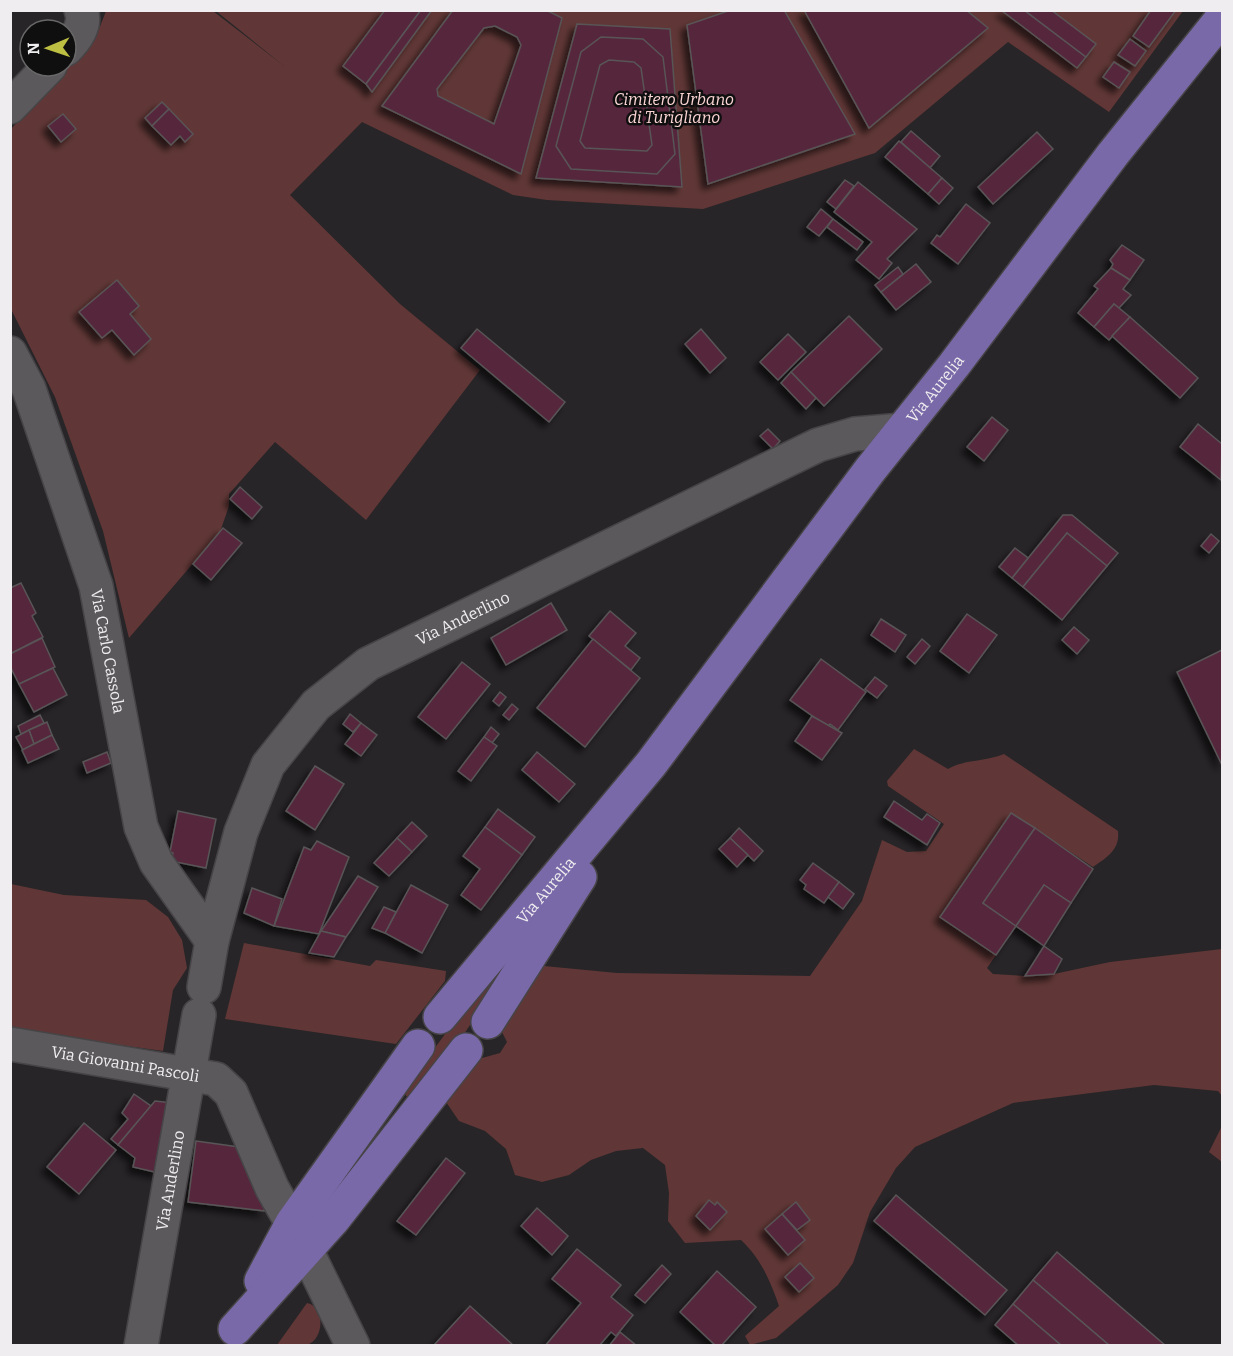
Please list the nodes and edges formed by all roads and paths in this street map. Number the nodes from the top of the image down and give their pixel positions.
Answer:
1 (81, 10) edge
2 (1222, 18) edge
3 (78, 37) edge
4 (38, 78) edge
5 (10, 107) edge
6 (10, 353) edge
7 (902, 430) junction
8 (651, 764) junction
9 (212, 941) junction
10 (440, 1017) dead end
11 (488, 1022) dead end
12 (10, 1044) edge
13 (418, 1046) dead end
14 (466, 1050) dead end
15 (189, 1073) junction
16 (293, 1239) junction
17 (230, 1337) edge
18 (141, 1346) edge
19 (353, 1346) edge

1 - 3 street
2 - 7 main road, Via Aurelia
4 - 5 street
6 - 9 street, Via Carlo Cassola
7 - 8 main road, Via Aurelia
7 - 9 street, Via Anderlino
8 - 10 main road, Via Aurelia
8 - 11 main road, Via Aurelia
9 - 15 street, Via Anderlino
12 - 15 street, Via Giovanni Pascoli
13 - 16 main road
14 - 16 main road
15 - 16 street, Via Giovanni Pascoli
15 - 18 street, Via Anderlino
16 - 17 main road
16 - 19 street, Via Giovanni Pascoli

